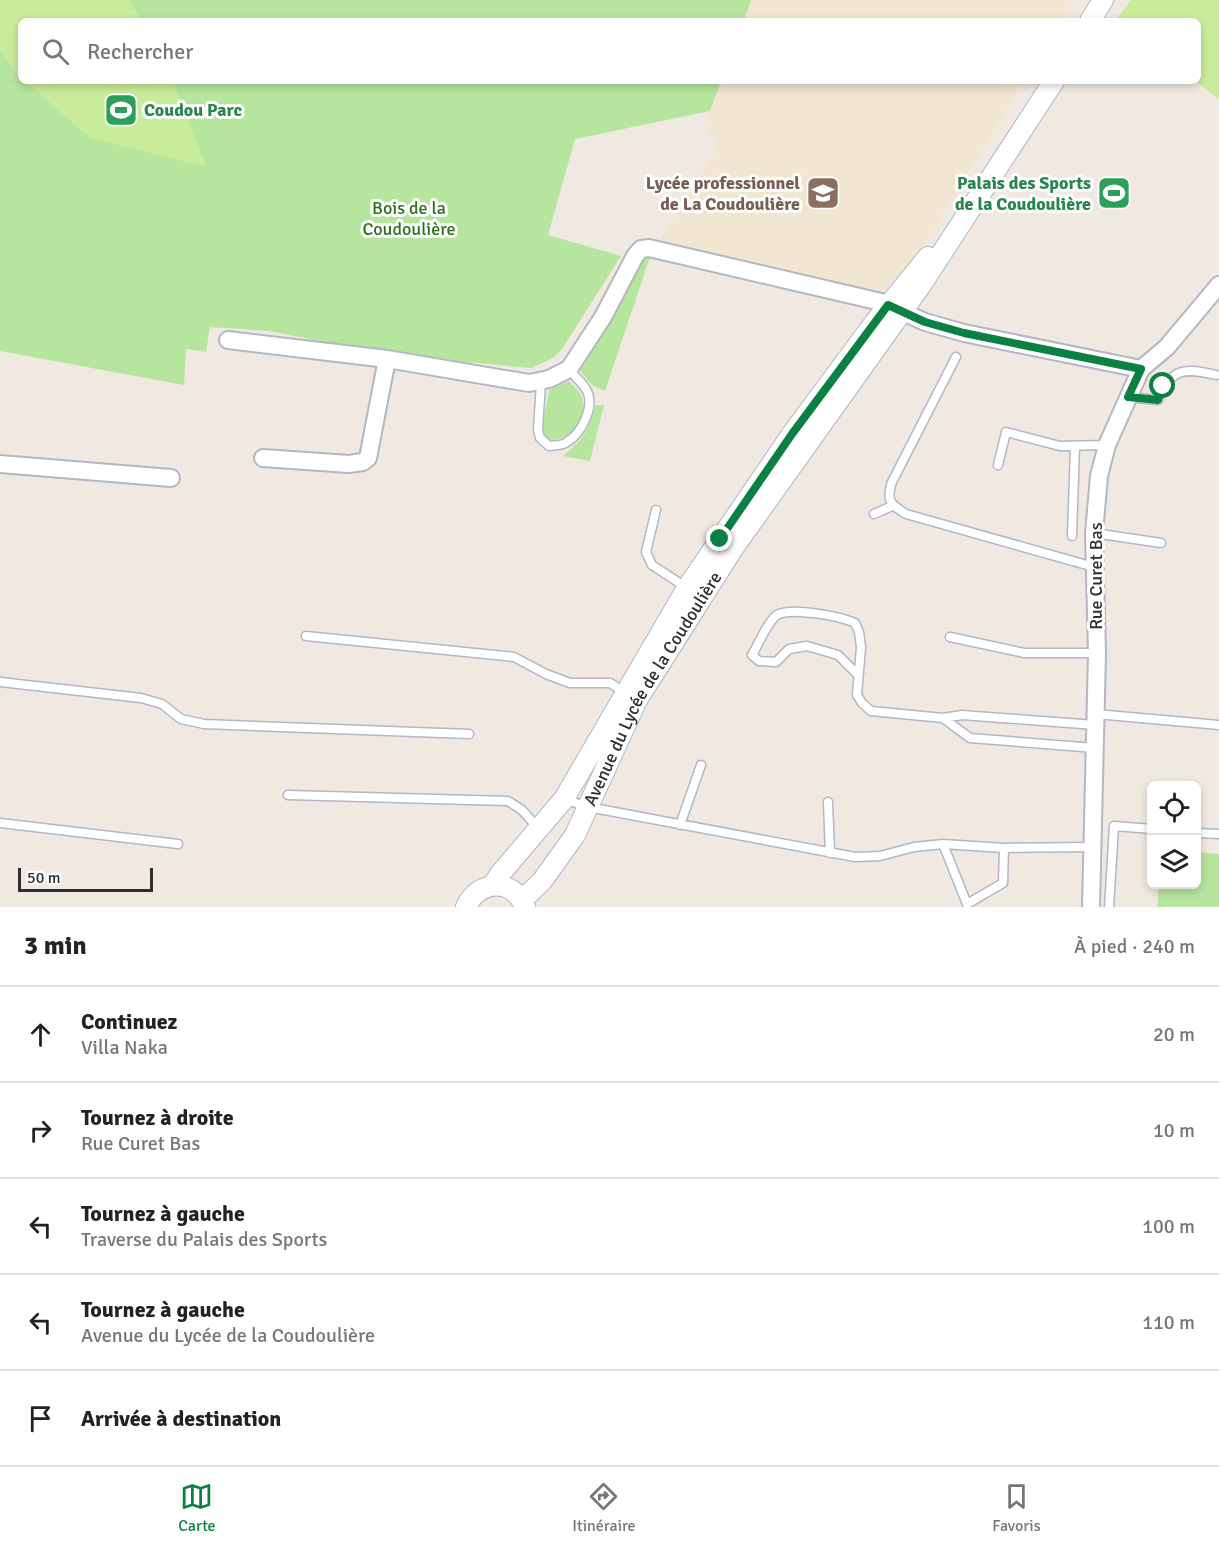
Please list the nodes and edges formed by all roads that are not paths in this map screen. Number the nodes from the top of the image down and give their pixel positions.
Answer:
1 (1103, 0) edge
2 (1092, 18) edge
3 (1052, 84) edge
4 (1219, 285) edge
5 (895, 308) junction
6 (228, 340) dead end
7 (956, 357) dead end
8 (387, 359) junction
9 (569, 369) junction
10 (1141, 369) junction
11 (1216, 375) dead end
12 (541, 382) junction
13 (1128, 397) junction
14 (1075, 446) junction
15 (1107, 446) junction
16 (263, 458) dead end
17 (0, 464) edge
18 (998, 465) dead end
19 (171, 478) dead end
20 (892, 506) junction
21 (656, 510) dead end
22 (873, 514) dead end
23 (1094, 532) junction
24 (1072, 536) dead end
25 (1161, 543) dead end
26 (1095, 567) junction
27 (695, 592) junction
28 (306, 636) dead end
29 (950, 637) dead end
30 (1097, 653) junction
31 (858, 675) junction
32 (0, 682) edge
33 (631, 696) junction
34 (943, 718) junction
35 (1095, 719) junction
36 (1219, 725) edge
37 (469, 734) dead end
38 (1095, 748) junction
39 (701, 765) dead end
40 (288, 795) dead end
41 (564, 799) junction
42 (828, 802) dead end
43 (588, 807) junction
44 (0, 823) edge
45 (680, 825) junction
46 (538, 829) junction
47 (1147, 829) edge
48 (1201, 832) edge
49 (1219, 834) edge
50 (178, 844) dead end
51 (943, 844) junction
52 (1004, 848) junction
53 (1092, 848) junction
54 (830, 853) junction
55 (493, 885) junction
56 (523, 904) edge
57 (466, 907) edge
58 (1091, 907) edge
59 (1108, 907) edge

1 - 2 street
3 - 5 street, Avenue du Lycée de la Coudoulière
4 - 10 street, Rue Curet Bas
5 - 9 street
5 - 10 street
5 - 27 street, Avenue du Lycée de la Coudoulière
6 - 8 street
7 - 20 lane
8 - 12 street
8 - 16 street
9 - 12 street
9 - 12 lane
10 - 13 street, Rue Curet Bas
11 - 13 lane
13 - 15 street, Rue Curet Bas
14 - 15 lane
14 - 18 lane
14 - 24 lane
15 - 23 street, Rue Curet Bas
17 - 19 street
20 - 22 lane
20 - 26 lane
21 - 27 lane
23 - 25 lane
23 - 26 street, Rue Curet Bas
26 - 30 street, Rue Curet Bas
27 - 33 street, Avenue du Lycée de la Coudoulière
28 - 33 lane
29 - 30 lane
30 - 35 street, Rue Curet Bas
31 - 31 lane
31 - 34 lane
32 - 37 lane
33 - 41 street, Avenue du Lycée de la Coudoulière
33 - 43 street, Avenue du Lycée de la Coudoulière
34 - 35 lane
34 - 38 lane
35 - 36 lane
35 - 38 street, Rue Curet Bas
38 - 53 street, Rue Curet Bas
39 - 45 lane
40 - 46 lane
41 - 43 lane
41 - 46 street, Avenue du Lycée de la Coudoulière
42 - 54 lane
43 - 45 lane
43 - 56 street, Avenue du Lycée de la Coudoulière
44 - 50 lane
45 - 54 lane
46 - 55 street, Avenue du Lycée de la Coudoulière
47 - 59 lane
48 - 49 lane
51 - 52 lane
51 - 52 lane
51 - 54 lane
52 - 53 lane
53 - 58 street, Rue Curet Bas
55 - 56 street
55 - 57 street, Avenue du Lycée de la Coudoulière

